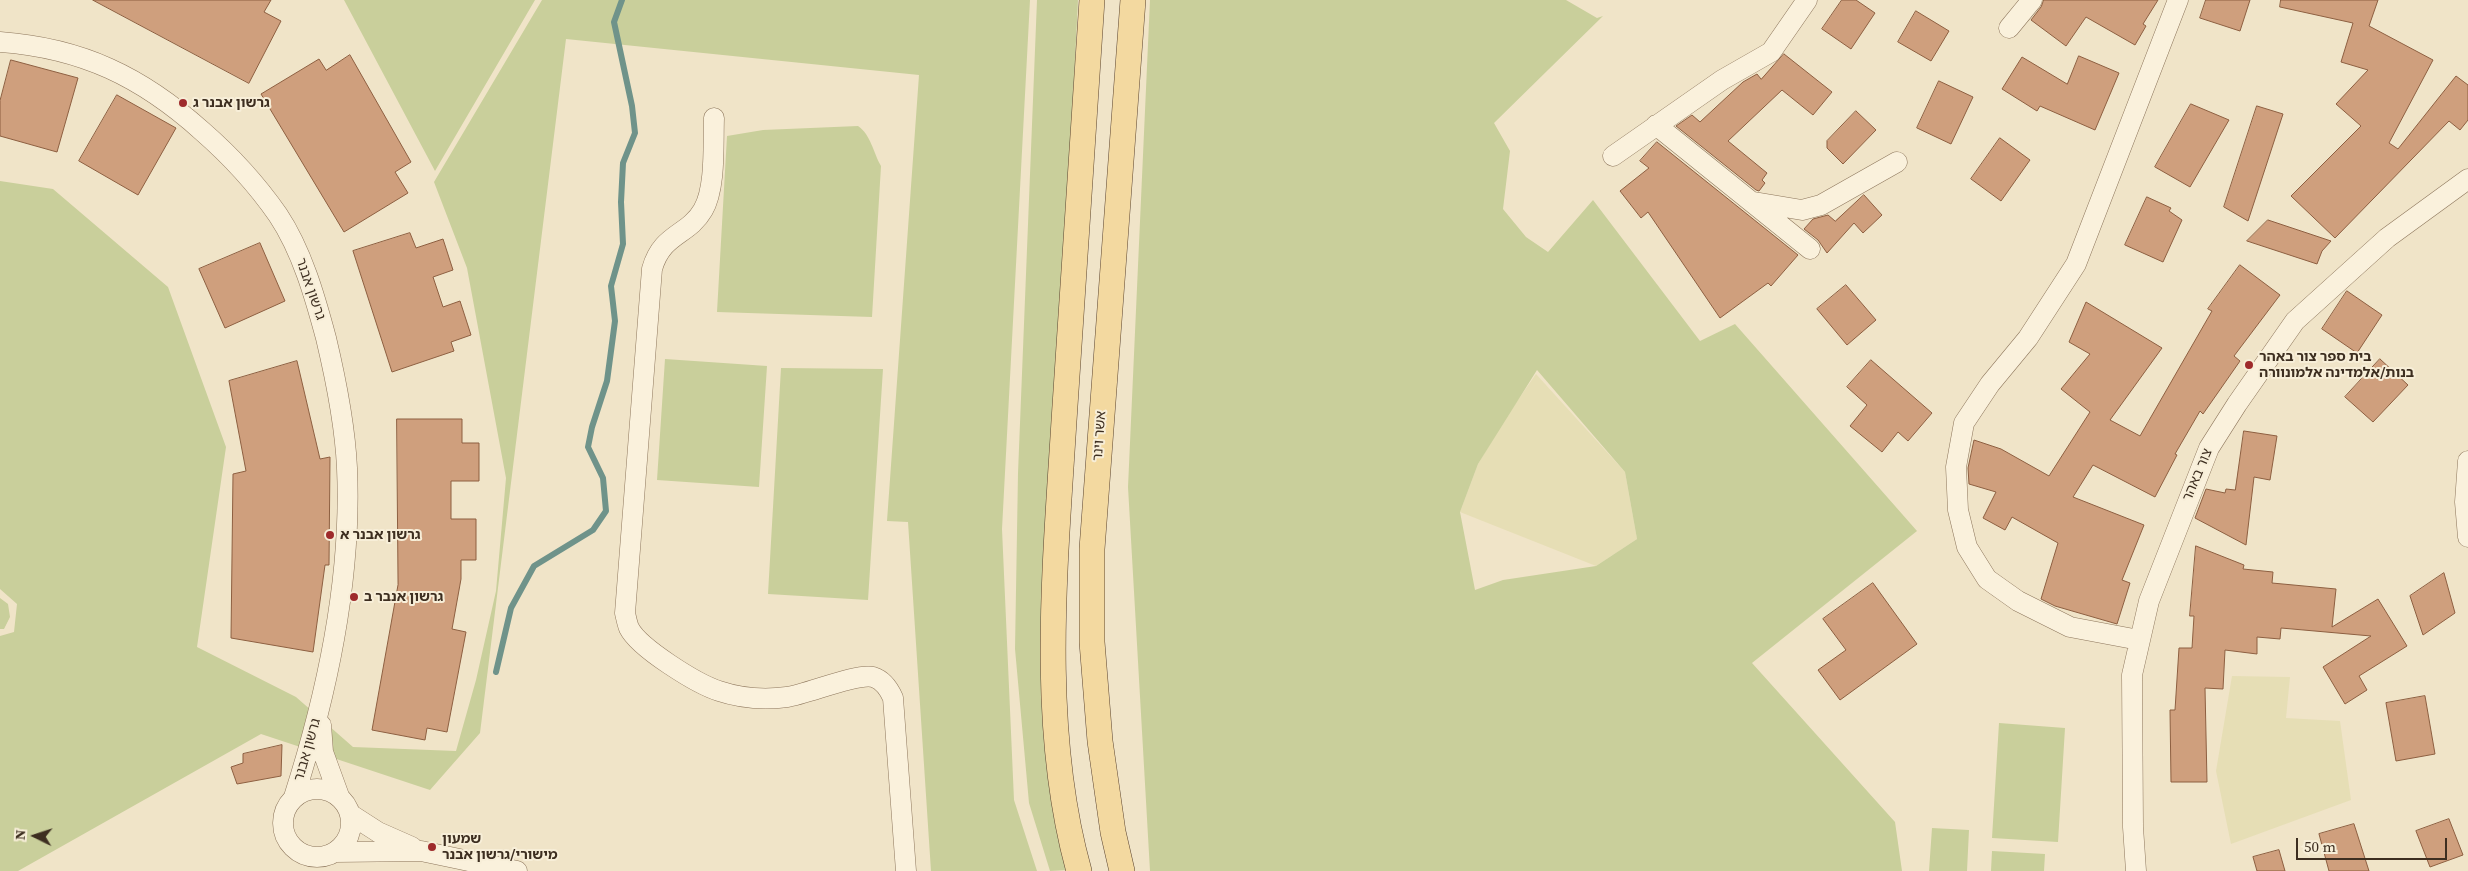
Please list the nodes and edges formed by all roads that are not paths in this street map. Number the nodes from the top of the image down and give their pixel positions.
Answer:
1 (1092, 0) edge
2 (1133, 0) edge
3 (1807, 0) edge
4 (2032, 0) edge
5 (2178, 0) edge
6 (2010, 28) dead end
7 (0, 42) edge
8 (714, 118) dead end
9 (1656, 125) junction
10 (1614, 156) dead end
11 (1897, 162) dead end
12 (2468, 178) edge
13 (1750, 201) junction
14 (1810, 249) dead end
15 (2468, 461) edge
16 (2468, 536) edge
17 (2139, 640) junction
18 (322, 703) junction
19 (339, 796) junction
20 (294, 797) junction
21 (350, 814) junction
22 (420, 851) junction
23 (335, 852) junction
24 (517, 871) edge
25 (906, 871) edge
26 (1079, 871) edge
27 (1122, 871) edge
28 (2136, 871) edge

1 - 26 main road
2 - 27 main road, אשר וינר
3 - 9 street
4 - 6 street
5 - 17 street
7 - 18 street, גרשון אבנר
8 - 25 street
9 - 10 street
9 - 13 street
11 - 13 street
12 - 17 street, צור באהר
13 - 14 street
15 - 16 street
17 - 28 street, צור באהר
18 - 19 street, גרשון אבנר
18 - 20 street, גרשון אבנר
19 - 20 street
19 - 21 street
20 - 23 street
21 - 22 street
21 - 23 street
22 - 23 street
22 - 24 street

